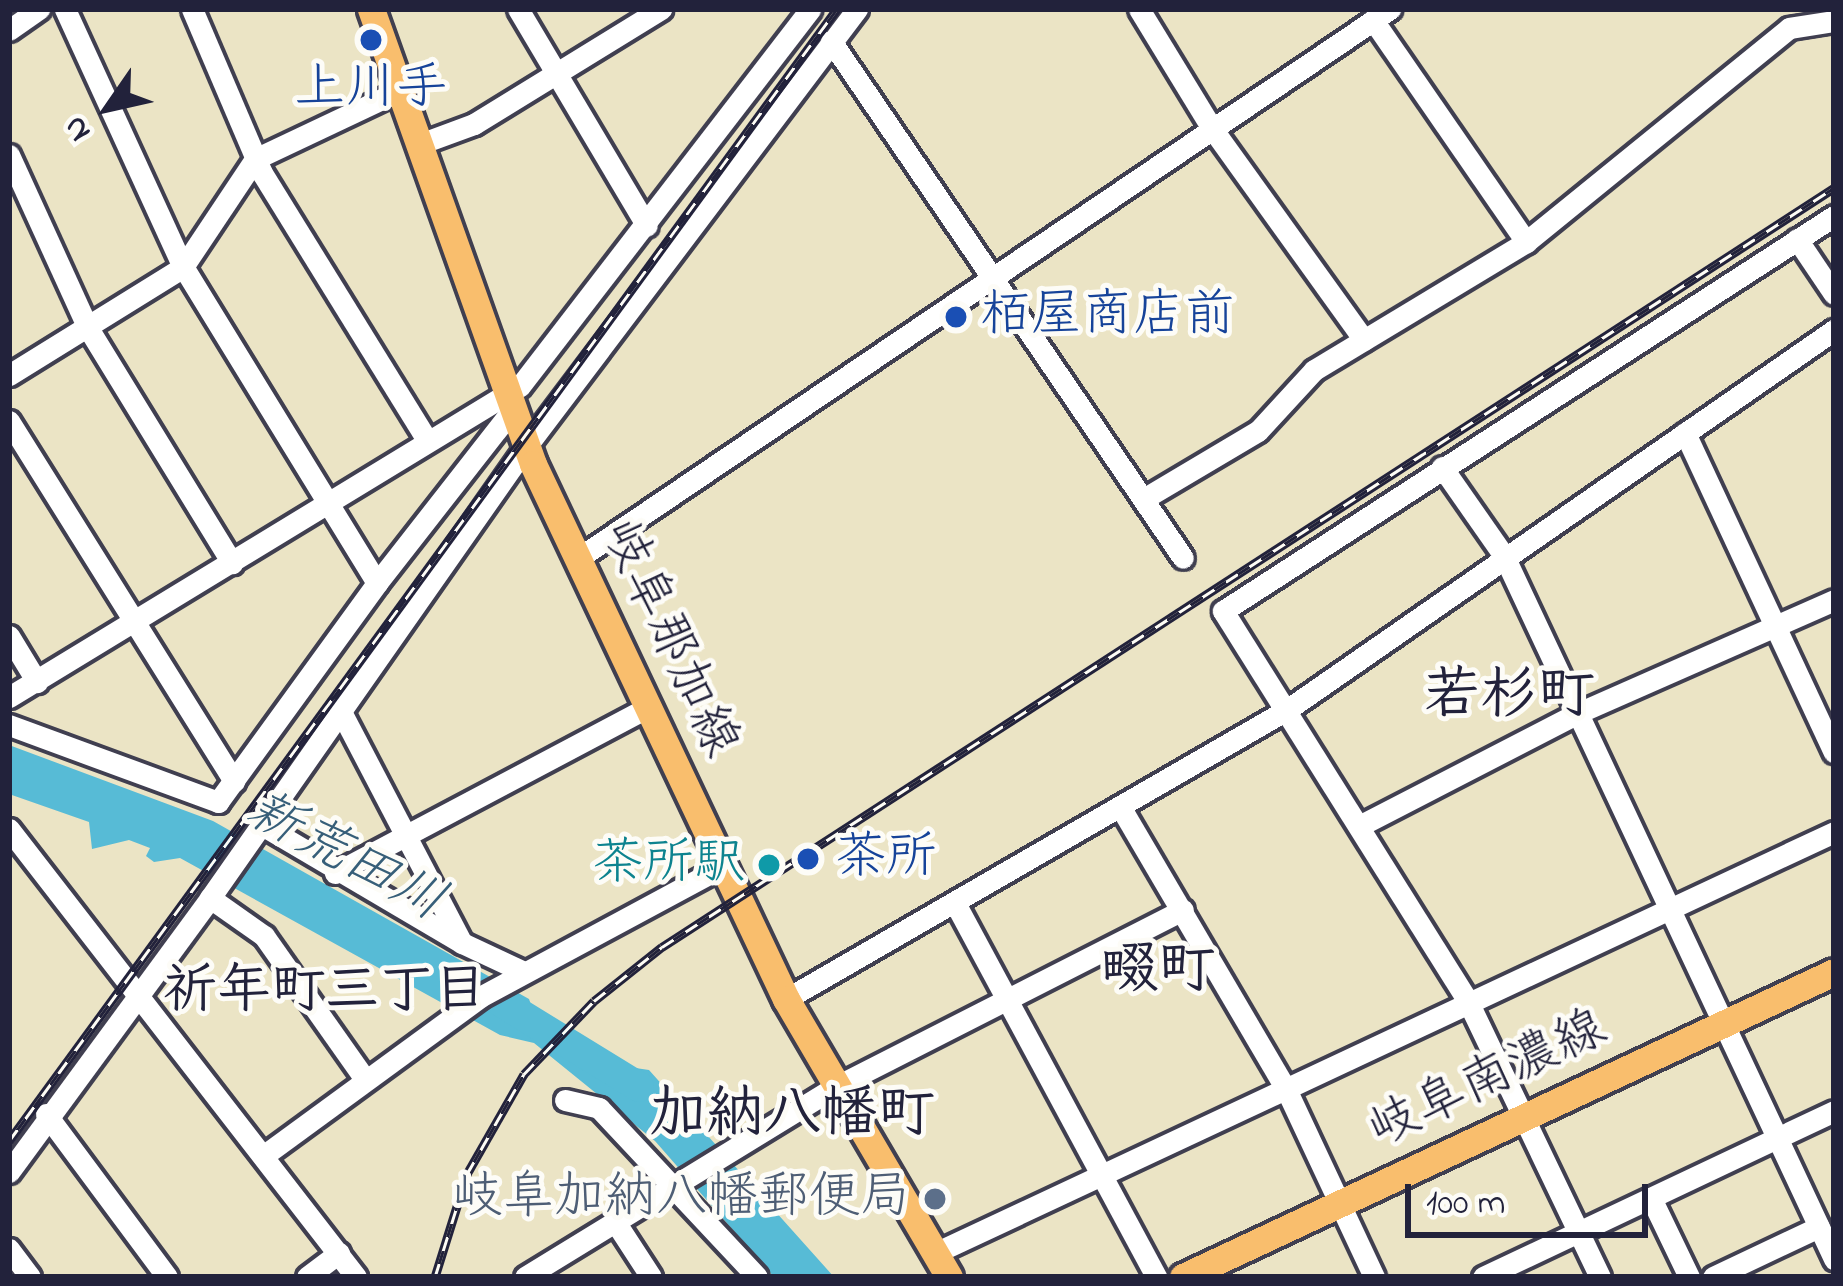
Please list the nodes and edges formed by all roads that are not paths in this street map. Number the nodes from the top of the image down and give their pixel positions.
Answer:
1 (39, 9) edge
2 (65, 9) edge
3 (192, 9) edge
4 (371, 9) edge
5 (518, 9) edge
6 (661, 9) edge
7 (809, 9) edge
8 (856, 9) edge
9 (1139, 9) edge
10 (1382, 15) edge
11 (1834, 21) edge
12 (9, 30) edge
13 (831, 41) junction
14 (554, 74) junction
15 (399, 92) junction
16 (1211, 127) junction
17 (417, 145) junction
18 (9, 155) edge
19 (255, 159) junction
20 (1834, 216) edge
21 (647, 226) junction
22 (1797, 239) junction
23 (1526, 242) junction
24 (183, 267) junction
25 (995, 280) junction
26 (1834, 293) edge
27 (88, 328) junction
28 (1834, 330) edge
29 (1364, 340) junction
30 (9, 375) edge
31 (508, 402) junction
32 (9, 421) edge
33 (1685, 433) junction
34 (427, 440) junction
35 (526, 447) junction
36 (1442, 467) junction
37 (1145, 498) junction
38 (327, 502) junction
39 (1504, 556) junction
40 (1183, 558) dead end
41 (577, 559) junction
42 (232, 563) junction
43 (377, 583) junction
44 (1834, 600) edge
45 (136, 622) junction
46 (1776, 628) junction
47 (9, 637) edge
48 (37, 682) junction
49 (9, 697) edge
50 (339, 708) junction
51 (647, 708) junction
52 (1288, 709) junction
53 (1578, 713) junction
54 (9, 724) edge
55 (1834, 752) edge
56 (234, 781) junction
57 (1121, 808) junction
58 (1359, 826) junction
59 (9, 829) edge
60 (259, 829) junction
61 (1834, 832) edge
62 (406, 834) junction
63 (721, 867) junction
64 (335, 873) junction
65 (210, 898) junction
66 (955, 903) junction
67 (1670, 909) junction
68 (1183, 910) junction
69 (462, 943) junction
70 (1834, 972) edge
71 (519, 974) junction
72 (137, 992) junction
73 (786, 999) junction
74 (1004, 999) junction
75 (1469, 1003) junction
76 (1724, 1024) junction
77 (365, 1078) junction
78 (837, 1085) junction
79 (1286, 1088) junction
80 (566, 1100) dead end
81 (1834, 1111) edge
82 (46, 1114) junction
83 (1527, 1117) junction
84 (1777, 1138) junction
85 (263, 1156) junction
86 (9, 1172) edge
87 (1108, 1175) junction
88 (677, 1180) junction
89 (1651, 1198) junction
90 (1341, 1204) junction
91 (614, 1220) junction
92 (1819, 1227) junction
93 (1579, 1232) junction
94 (9, 1249) edge
95 (339, 1253) junction
96 (1834, 1259) edge
97 (942, 1265) edge
98 (534, 1274) edge
99 (30, 1277) edge
100 (167, 1277) edge
101 (307, 1277) edge
102 (356, 1277) edge
103 (651, 1277) edge
104 (757, 1277) edge
105 (1156, 1277) edge
106 (1183, 1277) edge
107 (1374, 1277) edge
108 (1483, 1277) edge
109 (1600, 1277) edge
110 (1689, 1277) edge
111 (1714, 1277) edge

1 - 12 street
2 - 24 street
3 - 19 street
4 - 15 main road, 岐阜那加線
5 - 14 street
6 - 14 street
7 - 21 street
8 - 13 street
9 - 16 street
10 - 16 street
10 - 23 street
11 - 23 street
13 - 25 street
13 - 35 street
14 - 17 street
14 - 21 street
15 - 17 main road, 岐阜那加線
15 - 19 street
16 - 25 street
16 - 29 street
17 - 31 main road, 岐阜那加線
18 - 27 street
19 - 24 street
19 - 34 street
20 - 22 street
21 - 31 street
22 - 26 street
22 - 36 street
23 - 29 street
24 - 27 street
24 - 38 street
25 - 37 street
25 - 41 street
27 - 30 street
27 - 42 street
28 - 33 street
29 - 37 street
31 - 34 street
31 - 35 main road, 岐阜那加線
31 - 43 street
32 - 45 street
33 - 39 street
33 - 46 street
34 - 38 street
35 - 41 main road, 岐阜那加線
35 - 50 street
36 - 39 street
36 - 52 street
37 - 40 street
38 - 42 street
38 - 43 street
39 - 52 street
39 - 53 street
41 - 51 main road, 岐阜那加線
42 - 45 street
43 - 56 street
44 - 46 street
45 - 48 street
45 - 56 street
46 - 53 street
46 - 55 street
47 - 48 street
48 - 49 street
50 - 60 street
50 - 62 street
51 - 62 street
51 - 63 main road, 岐阜那加線
52 - 57 street
52 - 58 street
53 - 58 street
53 - 67 street
54 - 56 street
57 - 66 street
57 - 68 street
58 - 75 street
59 - 72 street
60 - 64 street
60 - 65 street
61 - 67 street
62 - 64 street
62 - 69 street
63 - 71 street
63 - 73 main road, 岐阜那加線
64 - 69 street
65 - 72 street
65 - 77 street
66 - 73 street
66 - 74 street
67 - 75 street
67 - 76 street
68 - 74 street
68 - 79 street
69 - 71 street
70 - 76 main road, 岐阜南濃線
71 - 77 street
72 - 82 street
72 - 85 street
73 - 78 main road, 岐阜那加線
74 - 78 street
74 - 87 street
75 - 79 street
75 - 83 street
76 - 83 main road, 岐阜南濃線
76 - 84 street
77 - 85 street
78 - 88 street
78 - 97 main road, 岐阜那加線
79 - 87 street
79 - 90 street
80 - 88 street
81 - 84 street
82 - 86 street
82 - 100 street
83 - 90 main road, 岐阜南濃線
83 - 93 street
84 - 89 street
84 - 92 street
85 - 95 street
87 - 97 street
87 - 105 street
88 - 91 street
88 - 104 street
89 - 93 street
89 - 110 street
90 - 106 main road, 岐阜南濃線
90 - 107 street
91 - 98 street
91 - 103 street
92 - 96 street
92 - 111 street
93 - 108 street
93 - 109 street
94 - 99 street
95 - 101 street
95 - 102 street

